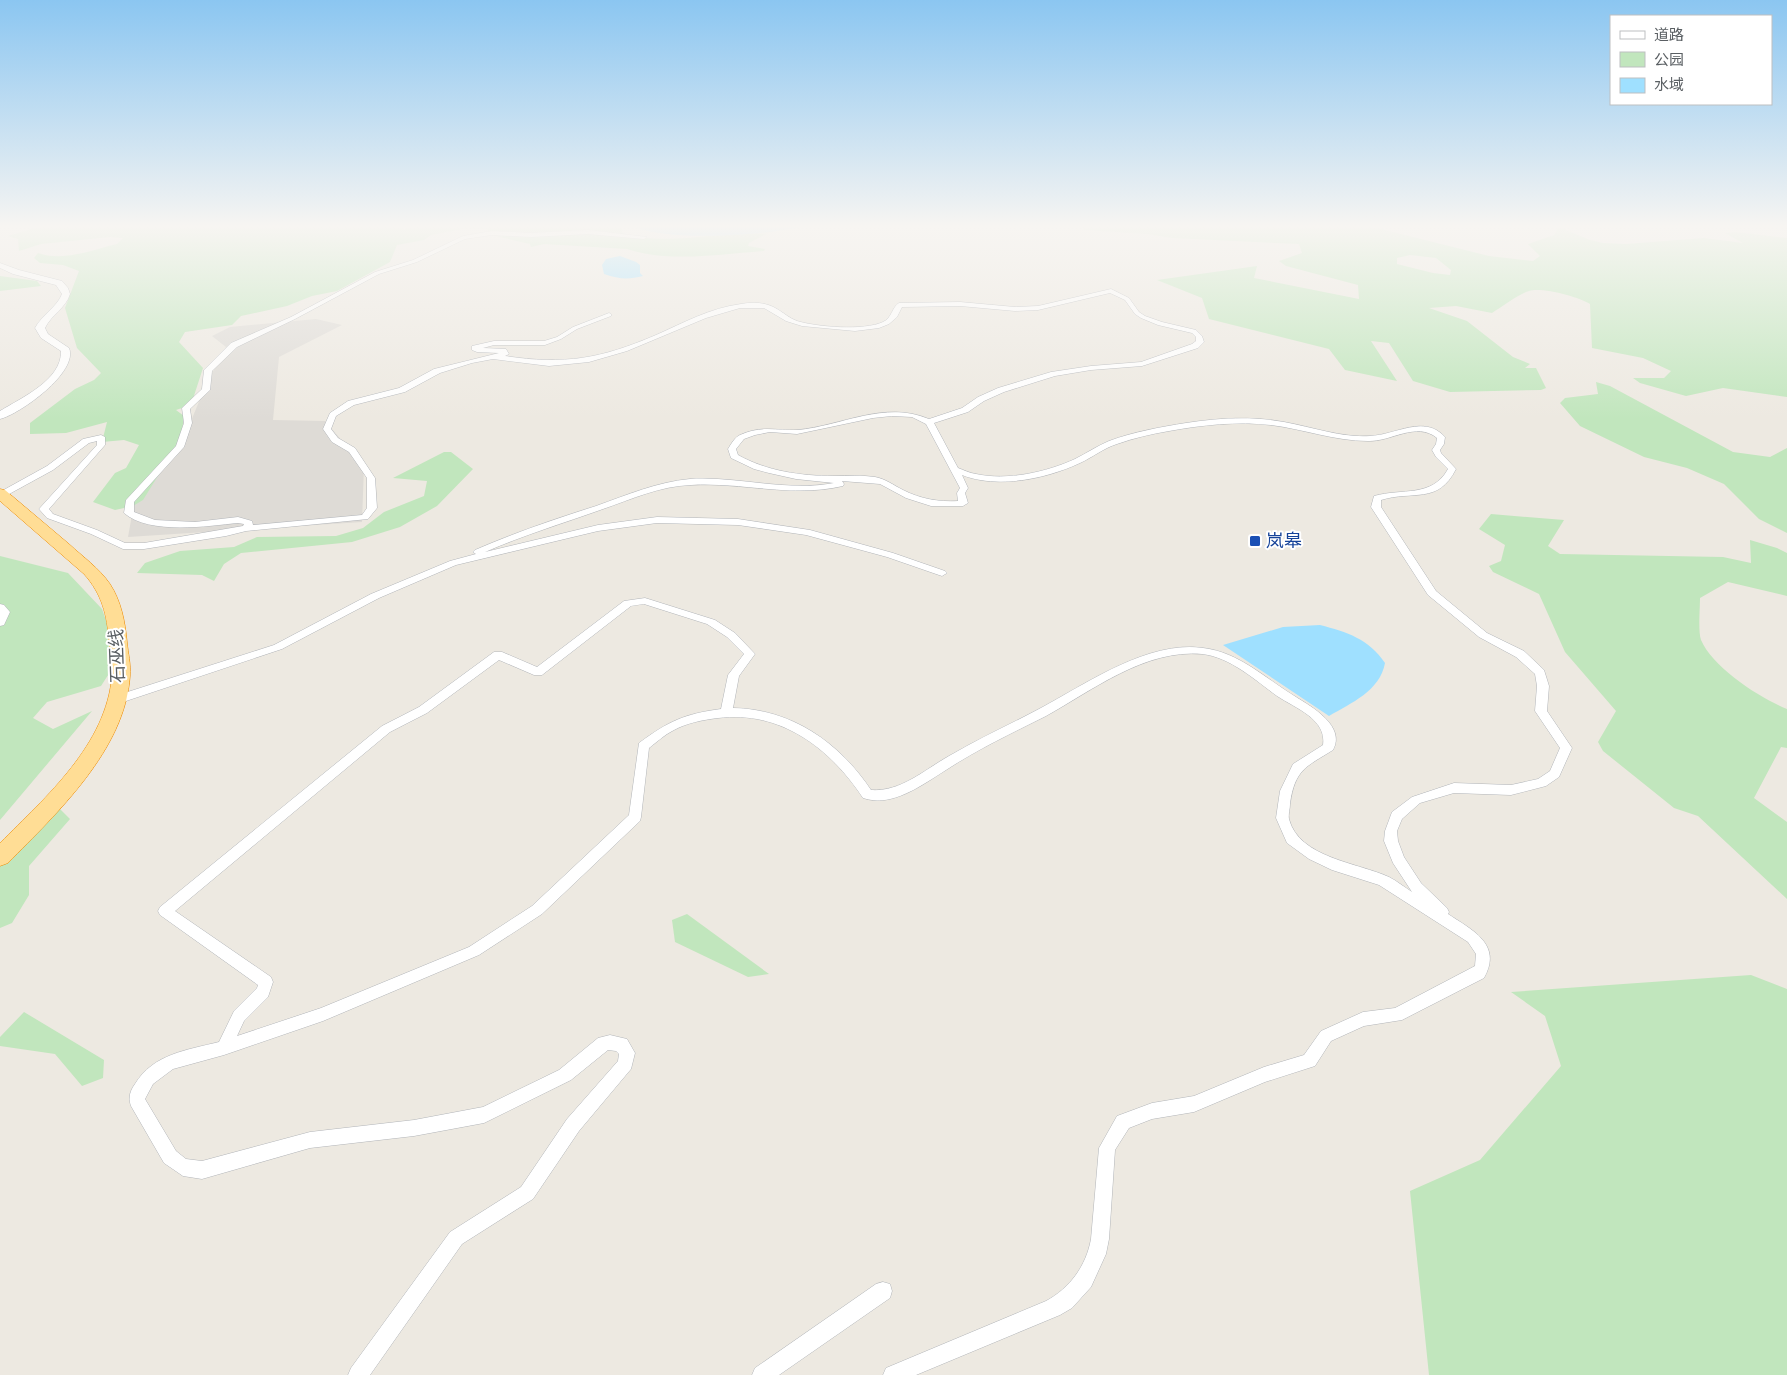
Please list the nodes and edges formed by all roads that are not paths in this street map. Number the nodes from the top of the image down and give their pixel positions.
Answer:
1 (65, 291) edge
2 (343, 291) edge
3 (1111, 291) edge
4 (1112, 291) edge
5 (609, 315) dead end
6 (495, 357) junction
7 (0, 416) edge
8 (929, 422) junction
9 (955, 470) junction
10 (836, 479) junction
11 (1, 495) edge
12 (246, 528) junction
13 (453, 563) junction
14 (942, 573) dead end
15 (0, 606) edge
16 (0, 623) edge
17 (116, 700) junction
18 (726, 713) junction
19 (0, 857) edge
20 (1482, 951) junction
21 (224, 1048) junction
22 (883, 1291) dead end
23 (358, 1375) edge
24 (762, 1375) edge
25 (893, 1375) edge

1 - 7 street
2 - 12 street
3 - 6 street
4 - 8 street
5 - 6 street
6 - 12 street
8 - 9 street
8 - 10 street
9 - 10 street
9 - 20 street
10 - 13 street
11 - 12 street
11 - 17 highway, 石巫线
13 - 14 street
13 - 17 street
15 - 16 street
17 - 19 highway, 石巫线
18 - 20 street
18 - 21 street
18 - 21 street
20 - 25 street
21 - 23 street
22 - 24 street

